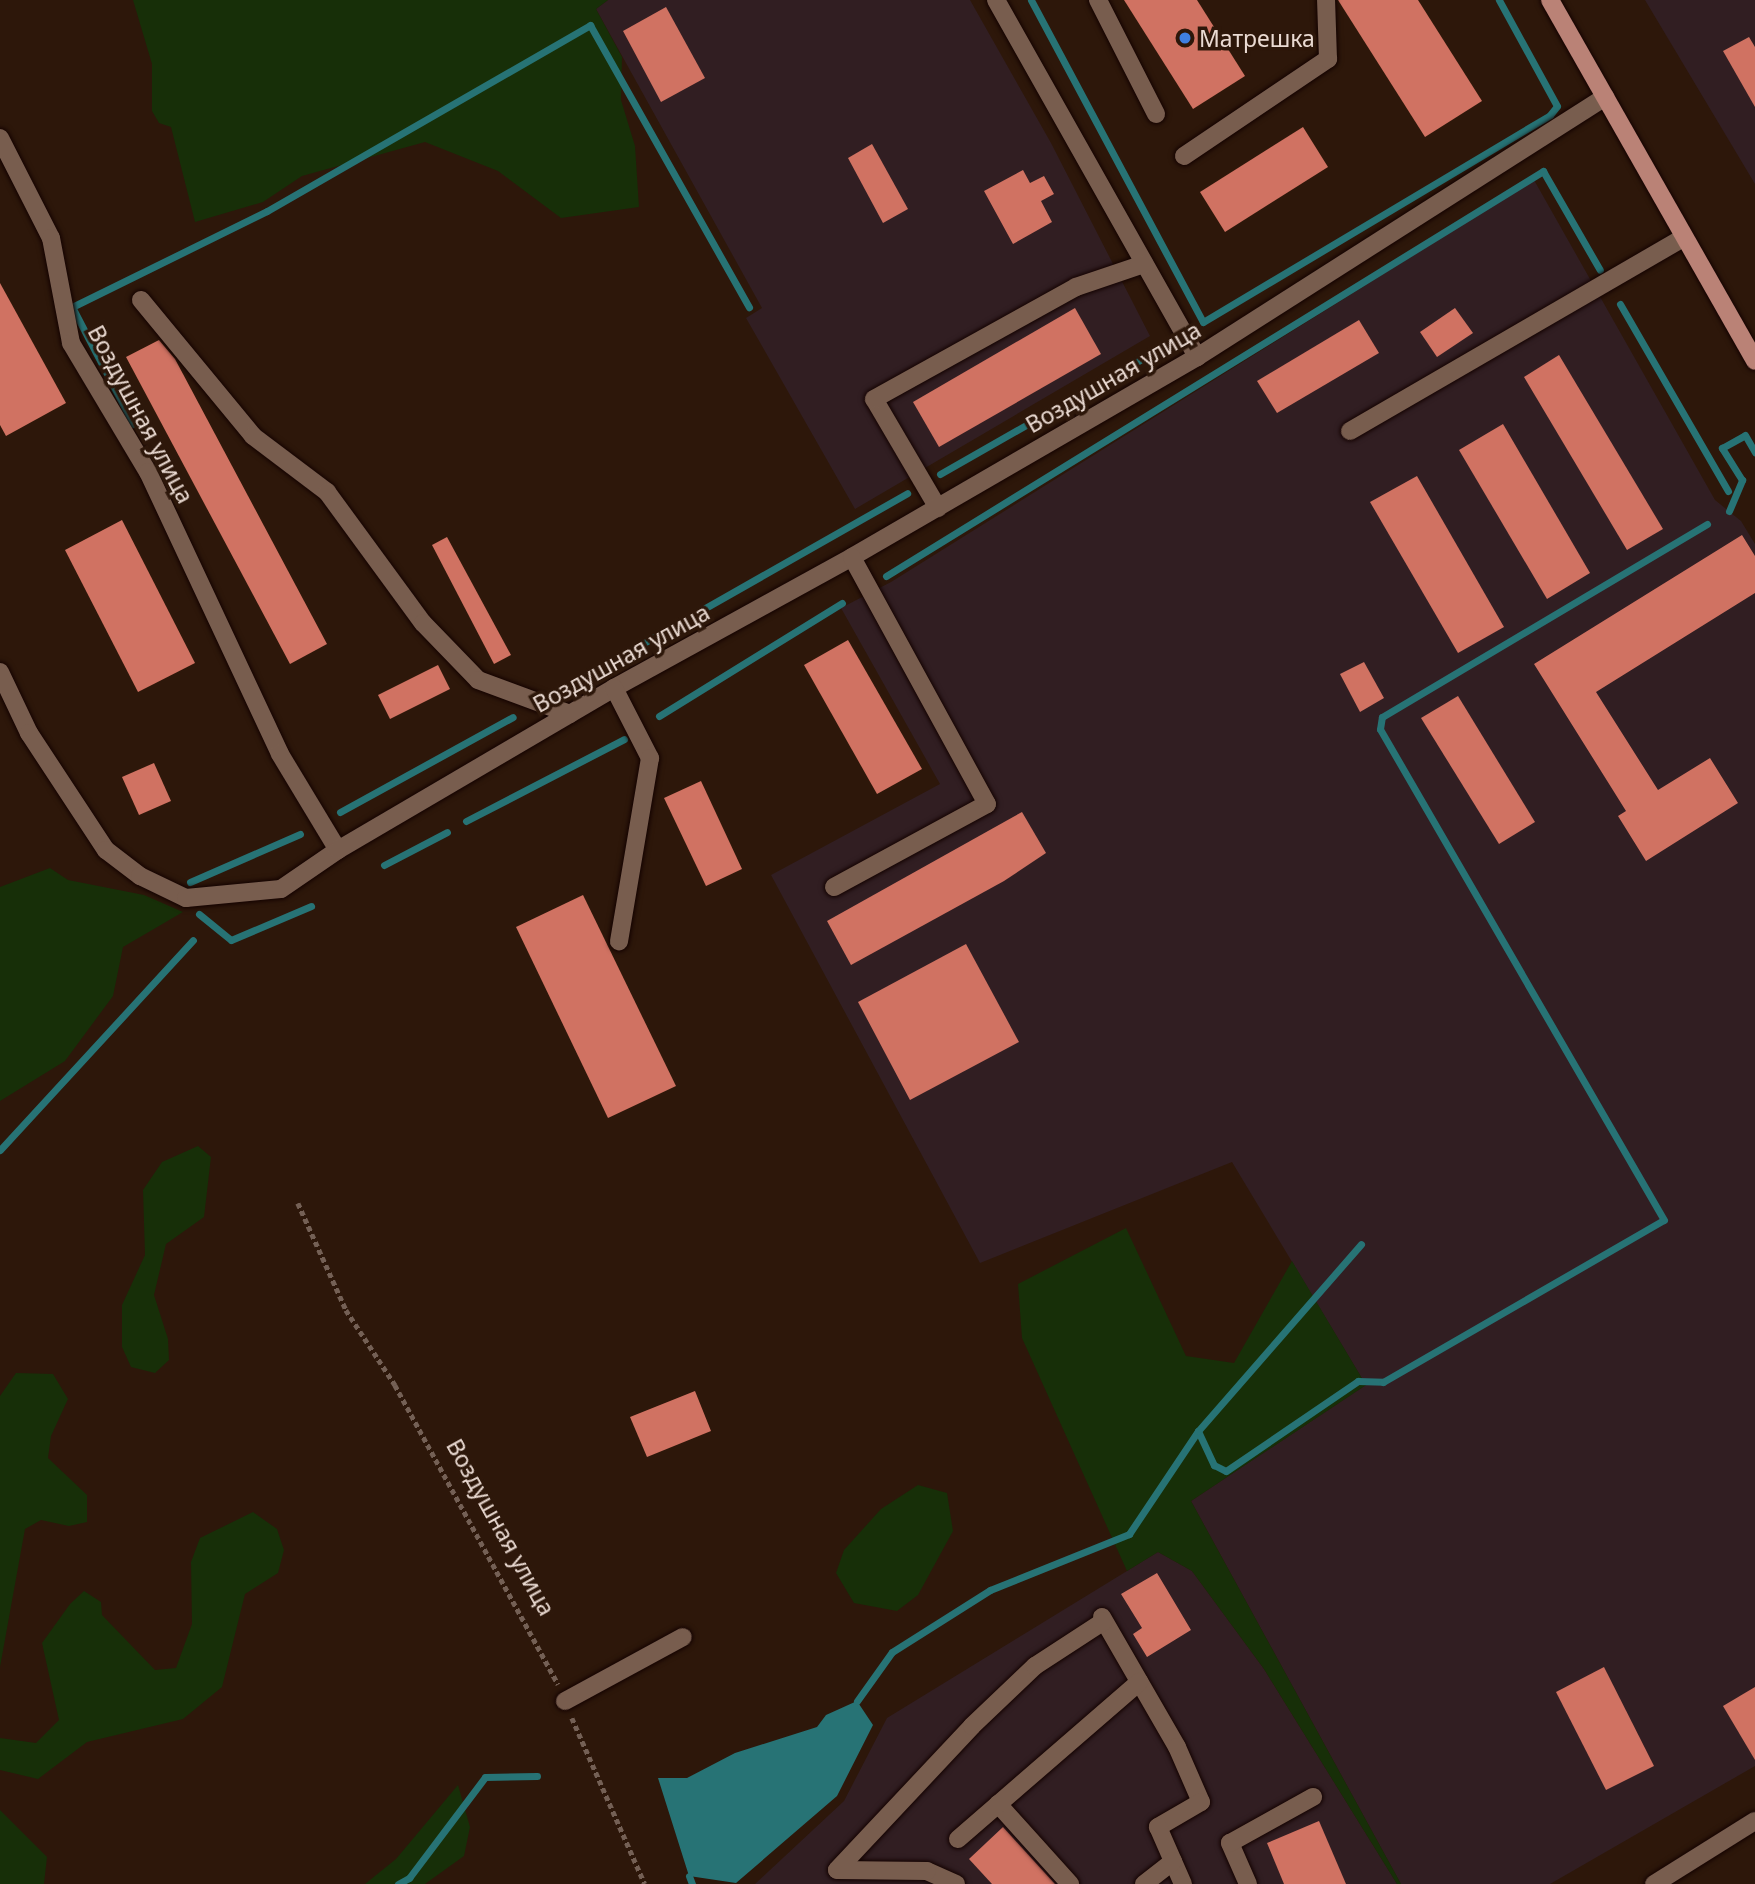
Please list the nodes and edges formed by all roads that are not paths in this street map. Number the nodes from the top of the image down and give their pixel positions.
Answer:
1 (996, 0) edge
2 (1098, 0) edge
3 (1326, 0) edge
4 (1550, 0) edge
5 (1605, 97) junction
6 (1156, 114) dead end
7 (0, 138) edge
8 (1184, 156) dead end
9 (1684, 237) junction
10 (1144, 264) junction
11 (141, 300) dead end
12 (1196, 357) junction
13 (1755, 361) edge
14 (1350, 431) dead end
15 (938, 508) junction
16 (852, 557) junction
17 (0, 672) edge
18 (614, 688) junction
19 (570, 714) junction
20 (338, 850) junction
21 (834, 887) dead end
22 (620, 941) dead end
23 (682, 1637) dead end
24 (1139, 1682) junction
25 (565, 1701) road end
26 (1312, 1797) dead end
27 (998, 1804) junction
28 (1755, 1821) edge
29 (958, 1839) dead end
30 (1173, 1861) junction
31 (956, 1884) edge
32 (1070, 1884) edge
33 (1144, 1884) edge
34 (1183, 1884) edge
35 (1248, 1884) edge
36 (1654, 1884) edge

1 - 10 street
2 - 6 street
3 - 8 street
4 - 5 main road
5 - 9 main road
5 - 12 street, Воздушная улица
7 - 20 street, Воздушная улица
9 - 13 main road
9 - 14 street
10 - 12 street
10 - 15 street
11 - 19 street
12 - 15 street, Воздушная улица
15 - 16 street, Воздушная улица
16 - 18 street, Воздушная улица
16 - 21 street
17 - 20 street
18 - 19 street, Воздушная улица
18 - 22 street
19 - 20 street, Воздушная улица
23 - 25 street
24 - 27 street
24 - 30 street
24 - 31 street
26 - 35 street
27 - 29 street
27 - 32 street
28 - 36 street
30 - 33 street
30 - 34 street

